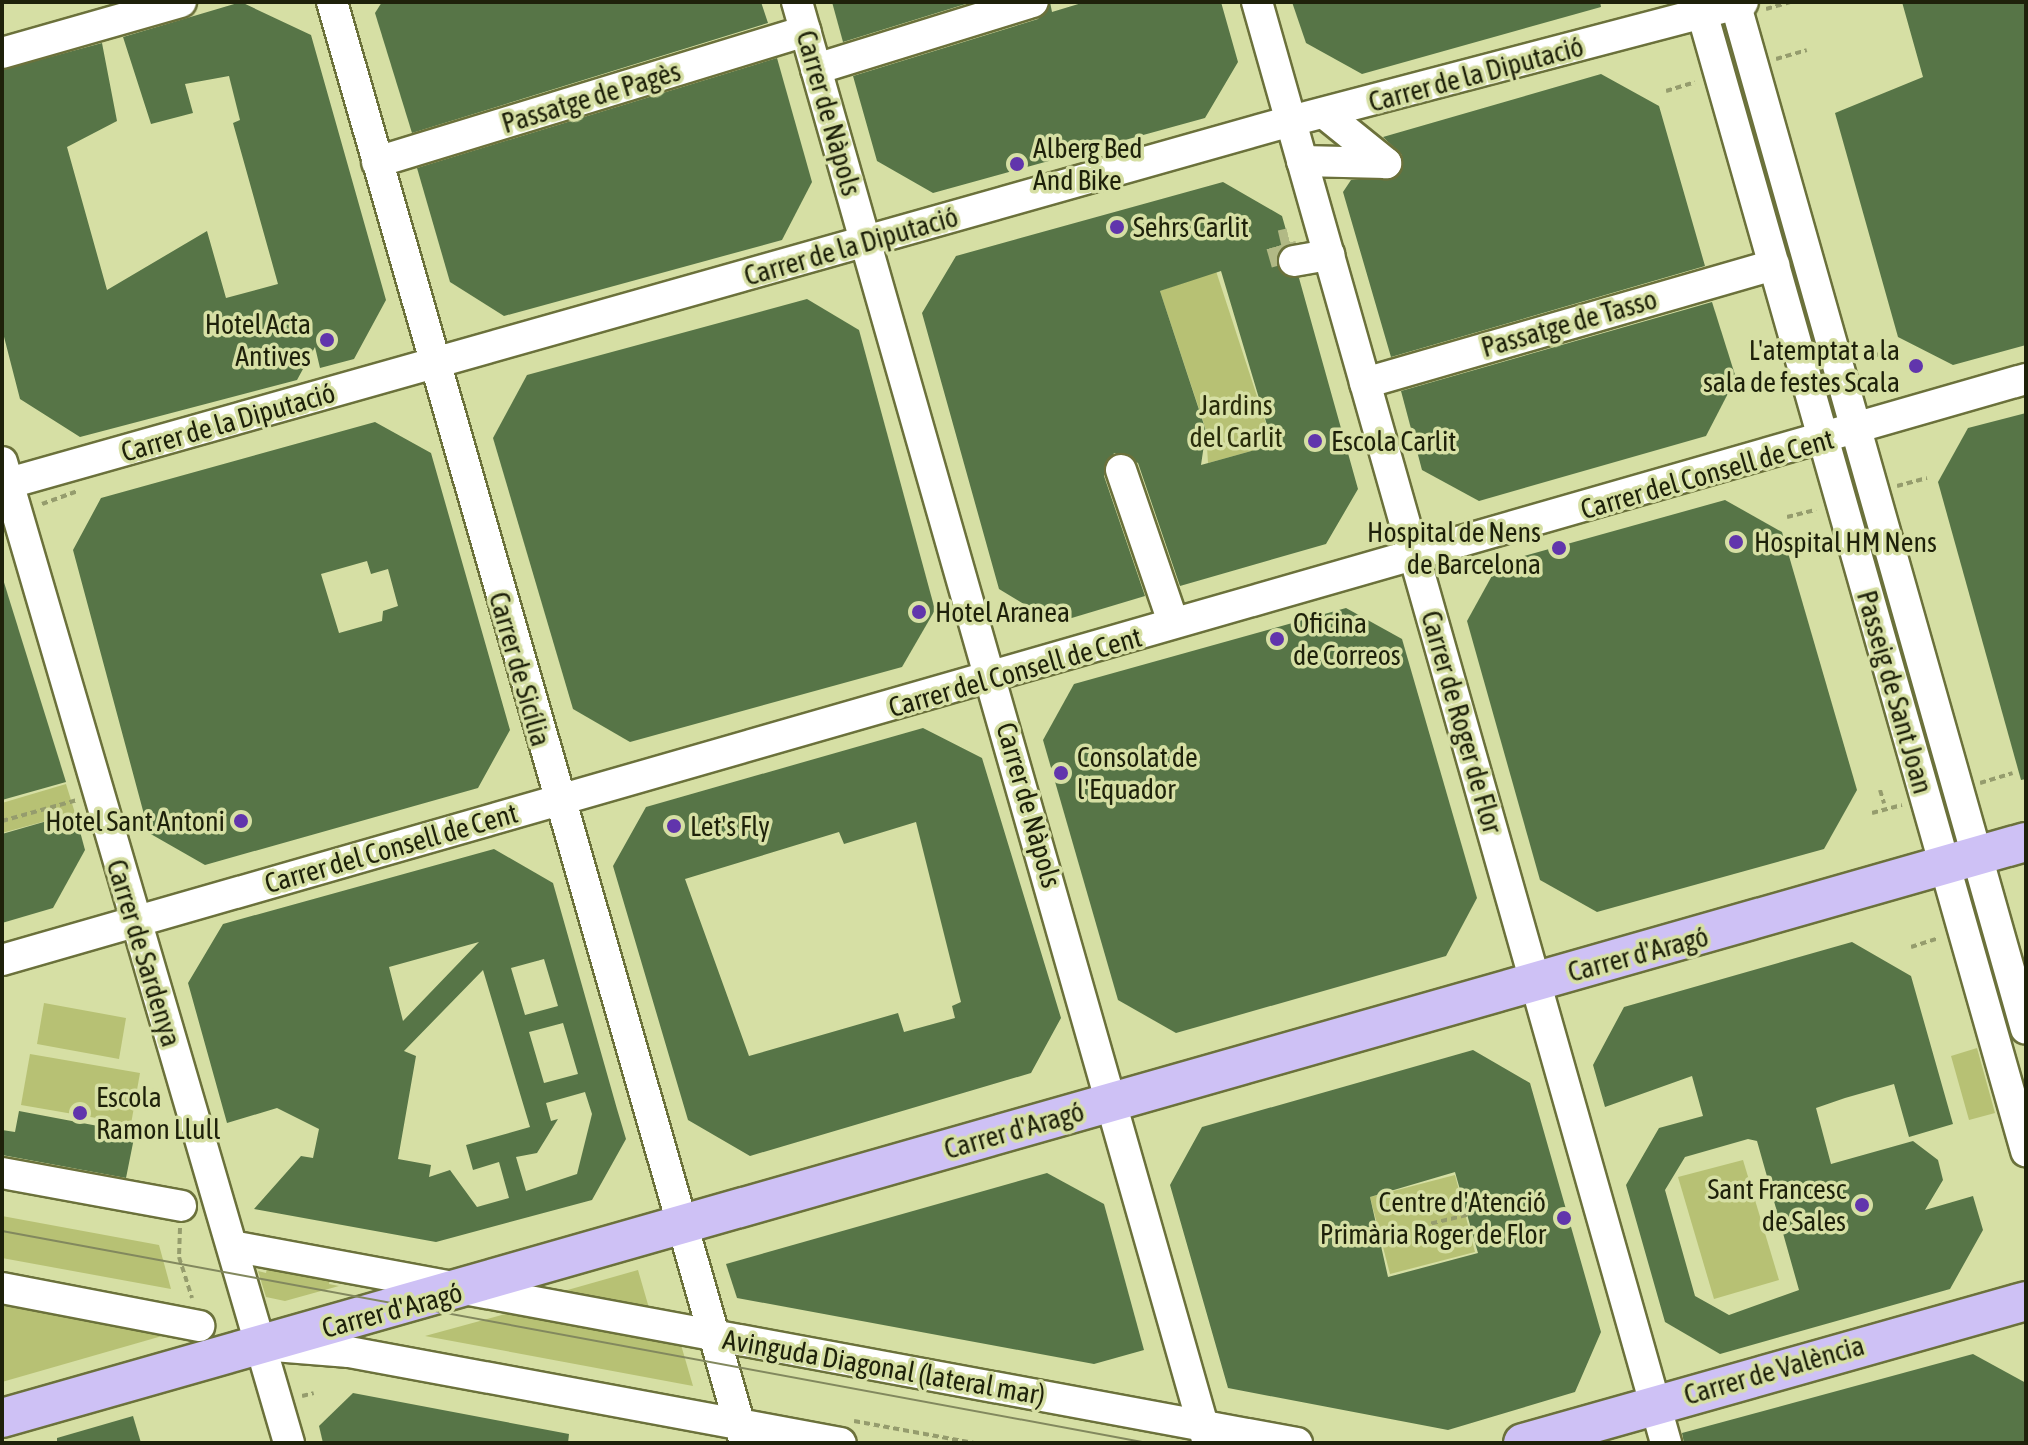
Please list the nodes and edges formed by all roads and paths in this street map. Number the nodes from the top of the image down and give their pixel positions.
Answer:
1 (181, 2) edge
2 (332, 2) edge
3 (797, 2) edge
4 (1033, 2) edge
5 (1257, 2) edge
6 (1793, 3) edge
7 (1743, 5) edge
8 (1701, 8) edge
9 (805, 31) junction
10 (1807, 50) dead end
11 (2, 53) edge
12 (1762, 63) dead end
13 (816, 69) junction
14 (1709, 78) dead end
15 (1666, 91) dead end
16 (1324, 113) junction
17 (1291, 121) junction
18 (1302, 161) junction
19 (377, 162) junction
20 (866, 241) junction
21 (1326, 246) junction
22 (1292, 252) dead end
23 (1774, 265) junction
24 (1892, 351) dead end
25 (434, 363) junction
26 (1848, 363) dead end
27 (1795, 378) dead end
28 (2026, 379) edge
29 (1365, 383) junction
30 (1751, 391) dead end
31 (1856, 431) junction
32 (1823, 442) junction
33 (1121, 470) dead end
34 (4, 477) edge
35 (1927, 478) dead end
36 (1885, 490) dead end
37 (1831, 506) dead end
38 (1787, 517) dead end
39 (1415, 558) junction
40 (1169, 610) dead end
41 (992, 678) junction
42 (2012, 773) dead end
43 (1967, 787) dead end
44 (1880, 790) dead end
45 (79, 800) dead end
46 (558, 801) junction
47 (1916, 801) dead end
48 (1884, 803) dead end
49 (1872, 813) dead end
50 (2, 821) edge
51 (2026, 842) edge
52 (1960, 861) junction
53 (132, 923) junction
54 (1953, 934) dead end
55 (1911, 947) dead end
56 (2, 960) edge
57 (1536, 981) junction
58 (2026, 1029) edge
59 (1114, 1101) junction
60 (2026, 1151) edge
61 (2, 1173) edge
62 (181, 1206) joint
63 (1467, 1215) dead end
64 (684, 1226) junction
65 (1412, 1228) dead end
66 (237, 1247) junction
67 (2, 1288) edge
68 (471, 1289) junction
69 (2026, 1301) edge
70 (199, 1326) joint
71 (714, 1335) junction
72 (264, 1345) junction
73 (1654, 1404) junction
74 (2, 1418) edge
75 (846, 1432) edge
76 (742, 1434) edge
77 (1206, 1434) edge
78 (289, 1443) edge
79 (974, 1443) edge
80 (1297, 1443) edge
81 (1523, 1443) edge
82 (1666, 1443) edge

1 - 11 street
2 - 19 street, Carrer de Sicília
3 - 9 street, Carrer de Nàpols
4 - 13 street
5 - 17 street, Carrer de Roger de Flor
6 - 7 path
7 - 8 street, Carrer de la Diputació
7 - 31 street, Passeig de Sant Joan
8 - 16 street, Carrer de la Diputació
8 - 23 street, Passeig de Sant Joan
9 - 13 street, Carrer de Nàpols
9 - 19 street, Passatge de Pagès
10 - 12 path
13 - 20 street, Carrer de Nàpols
14 - 15 path
16 - 17 street, Carrer de la Diputació
16 - 18 street
17 - 18 street, Carrer de Roger de Flor
17 - 20 street, Carrer de la Diputació
18 - 21 street, Carrer de Roger de Flor
19 - 25 street, Carrer de Sicília
20 - 25 street, Carrer de la Diputació
20 - 41 street, Carrer de Nàpols
21 - 22 street
21 - 29 street, Carrer de Roger de Flor
23 - 29 street, Passatge de Tasso
23 - 32 street, Passeig de Sant Joan
24 - 26 path
25 - 34 street, Carrer de la Diputació
25 - 46 street, Carrer de Sicília
27 - 30 path
28 - 31 street, Carrer del Consell de Cent
29 - 39 street, Carrer de Roger de Flor
31 - 32 street, Carrer del Consell de Cent
31 - 52 street, Passeig de Sant Joan
32 - 39 street, Carrer del Consell de Cent
32 - 52 street, Passeig de Sant Joan
33 - 40 street
34 - 53 street, Carrer de Sardenya
35 - 36 path
37 - 38 path
39 - 41 street, Carrer del Consell de Cent
39 - 57 street, Carrer de Roger de Flor
41 - 46 street, Carrer del Consell de Cent
41 - 59 street, Carrer de Nàpols
42 - 43 path, Passeig de Sant Joan
44 - 48 path
45 - 50 path
46 - 53 street, Carrer del Consell de Cent
46 - 64 street, Carrer de Sicília
47 - 49 path, Passeig de Sant Joan
51 - 52 main road, Carrer d'Aragó
52 - 57 main road, Carrer d'Aragó
52 - 58 street, Passeig de Sant Joan
52 - 60 street, Passeig de Sant Joan
53 - 56 street, Carrer del Consell de Cent
53 - 66 street, Carrer de Sardenya
54 - 55 path
57 - 59 main road, Carrer d'Aragó
57 - 73 street, Carrer de Roger de Flor
59 - 64 main road, Carrer d'Aragó
59 - 77 street, Carrer de Nàpols
61 - 62 street
62 - 70 path
63 - 65 path
64 - 68 main road, Carrer d'Aragó
64 - 71 street, Carrer de Sicília
66 - 68 street, Avinguda Diagonal (lateral mar)
66 - 72 street, Carrer de Sardenya
67 - 70 street
68 - 71 street, Avinguda Diagonal (lateral mar)
68 - 72 main road, Carrer d'Aragó
69 - 73 main road, Carrer de València
71 - 76 street, Carrer de Sicília
71 - 77 street, Avinguda Diagonal (lateral mar)
72 - 74 main road, Carrer d'Aragó
72 - 76 street
72 - 78 street, Carrer de Sardenya
73 - 81 main road, Carrer de València
73 - 82 street, Carrer de Roger de Flor
75 - 76 street
75 - 79 path
77 - 80 street, Avinguda Diagonal (lateral mar)

